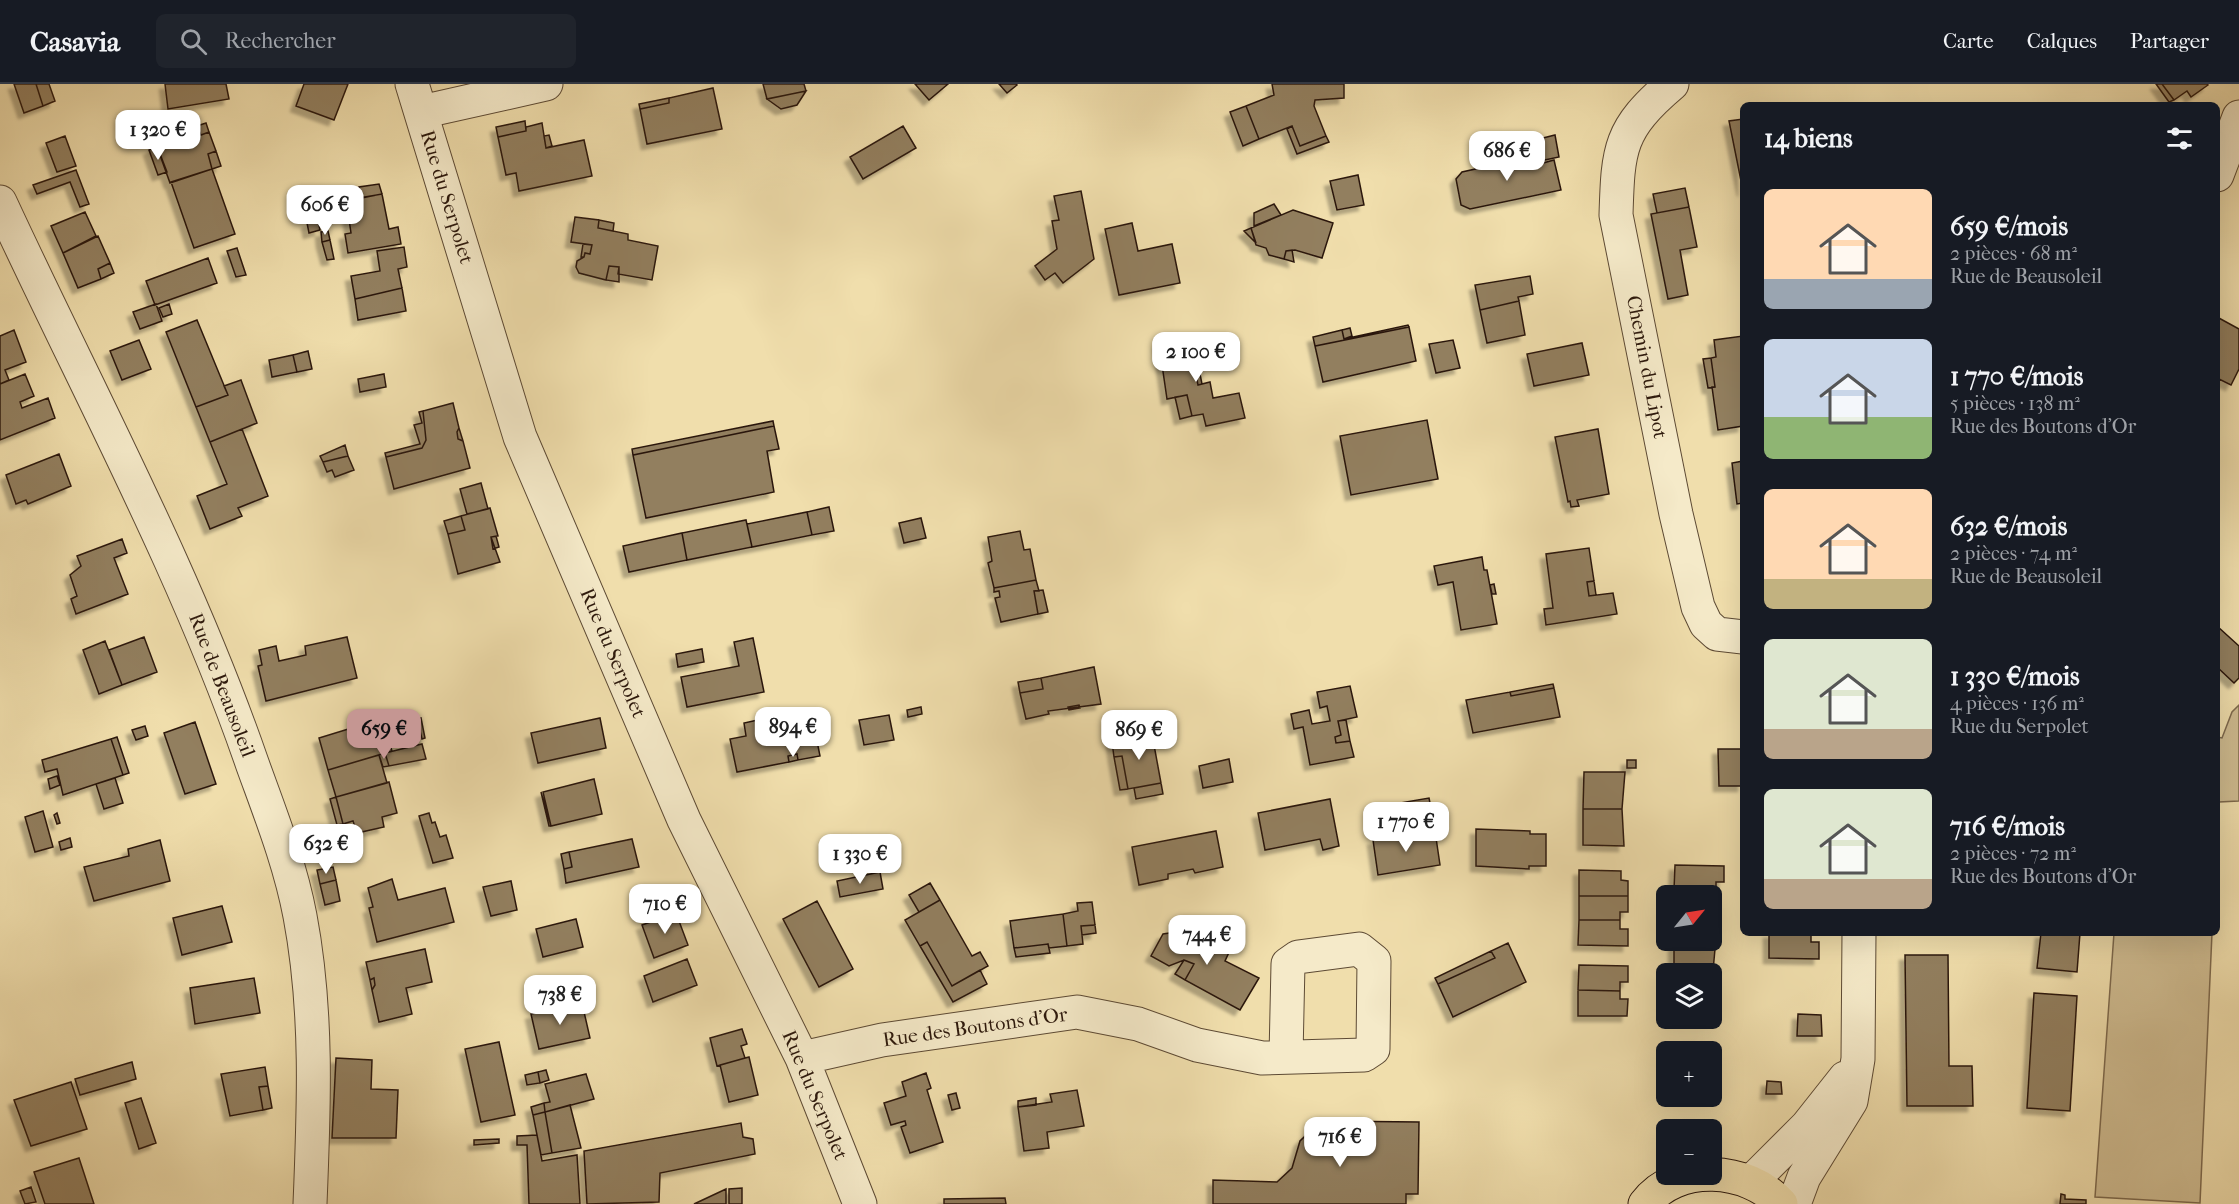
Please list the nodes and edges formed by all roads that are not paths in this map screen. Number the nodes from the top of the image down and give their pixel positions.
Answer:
1 (546, 84) edge
2 (1672, 84) edge
3 (417, 98) edge
4 (2239, 117) edge
5 (2220, 167) edge
6 (0, 202) edge
7 (1740, 637) edge
8 (1859, 936) edge
9 (1286, 1056) dead end
10 (802, 1058) junction
11 (1858, 1059) junction
12 (1751, 1182) junction
13 (310, 1204) edge
14 (860, 1204) edge
15 (1645, 1204) edge
16 (1781, 1204) edge
17 (1794, 1204) edge

1 - 3 street
2 - 7 street, Chemin du Lipot
3 - 10 street, Rue du Serpolet
4 - 5 street
6 - 13 street, Rue de Beausoleil
8 - 11 street
9 - 10 street, Rue des Boutons d'Or
10 - 14 street, Rue du Serpolet
11 - 12 street
11 - 17 street
12 - 15 main road
12 - 16 main road

